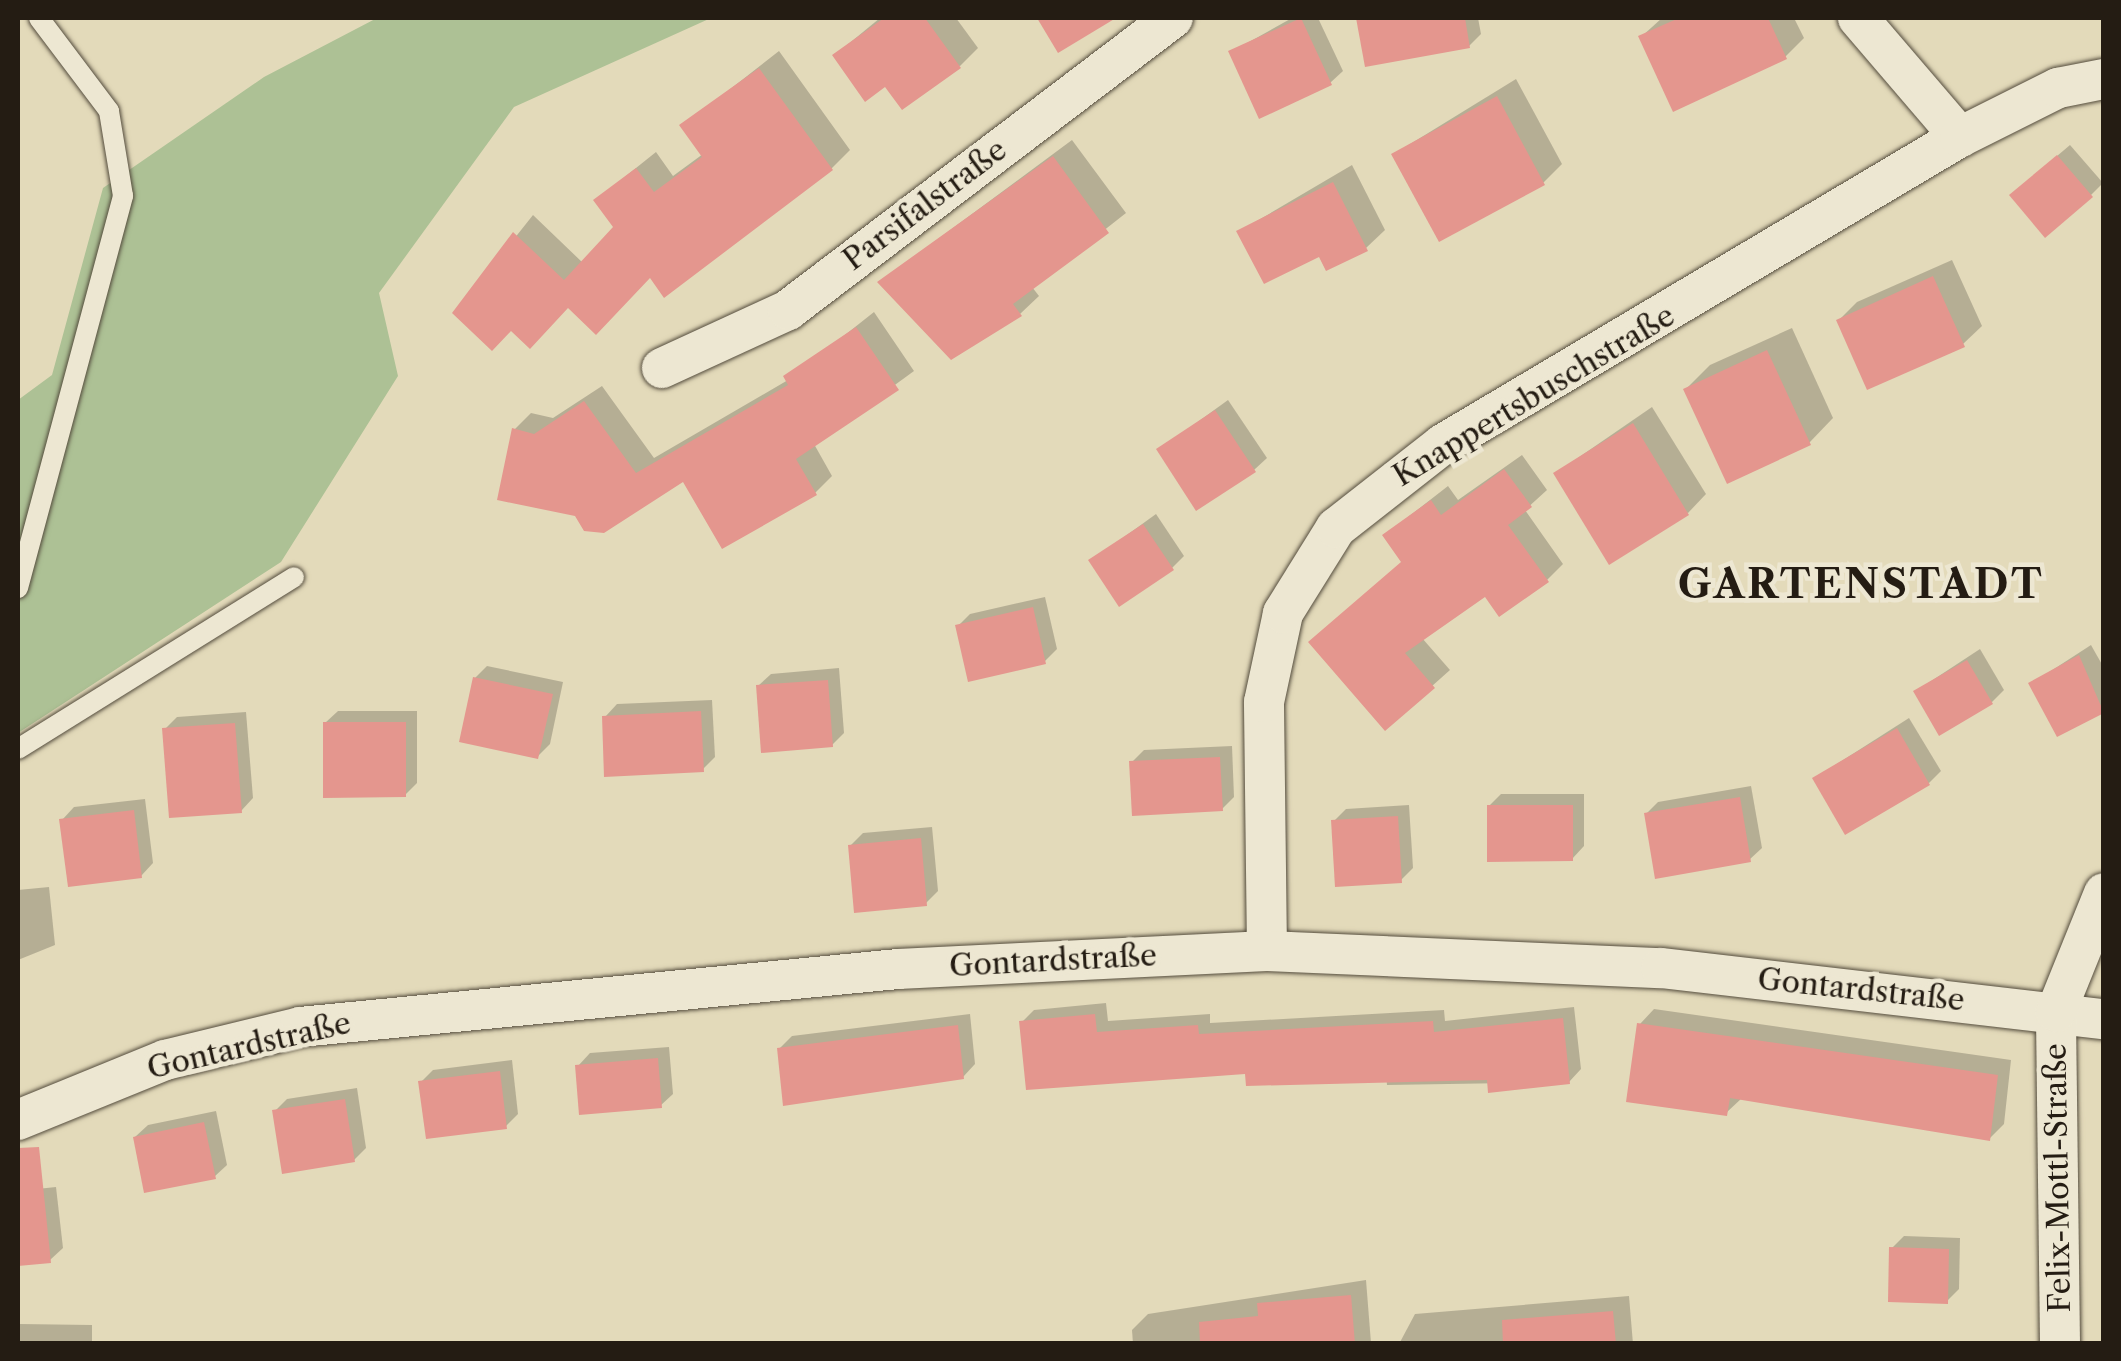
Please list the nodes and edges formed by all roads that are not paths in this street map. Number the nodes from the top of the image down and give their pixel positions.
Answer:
1 (1173, 18) edge
2 (1858, 18) edge
3 (44, 22) edge
4 (2104, 79) edge
5 (1960, 137) junction
6 (662, 368) dead end
7 (294, 577) dead end
8 (18, 588) edge
9 (18, 749) edge
10 (2104, 893) edge
11 (1267, 951) junction
12 (2056, 1012) junction
13 (2104, 1018) edge
14 (18, 1120) edge
15 (2060, 1344) edge

1 - 6 street, Parsifalstraße
2 - 5 street
3 - 8 lane
4 - 5 street
5 - 11 street, Knappertsbuschstraße
7 - 9 lane
10 - 12 street
11 - 12 street, Gontardstraße
11 - 14 street, Gontardstraße
12 - 13 street, Gontardstraße
12 - 15 street, Felix-Mottl-Straße

